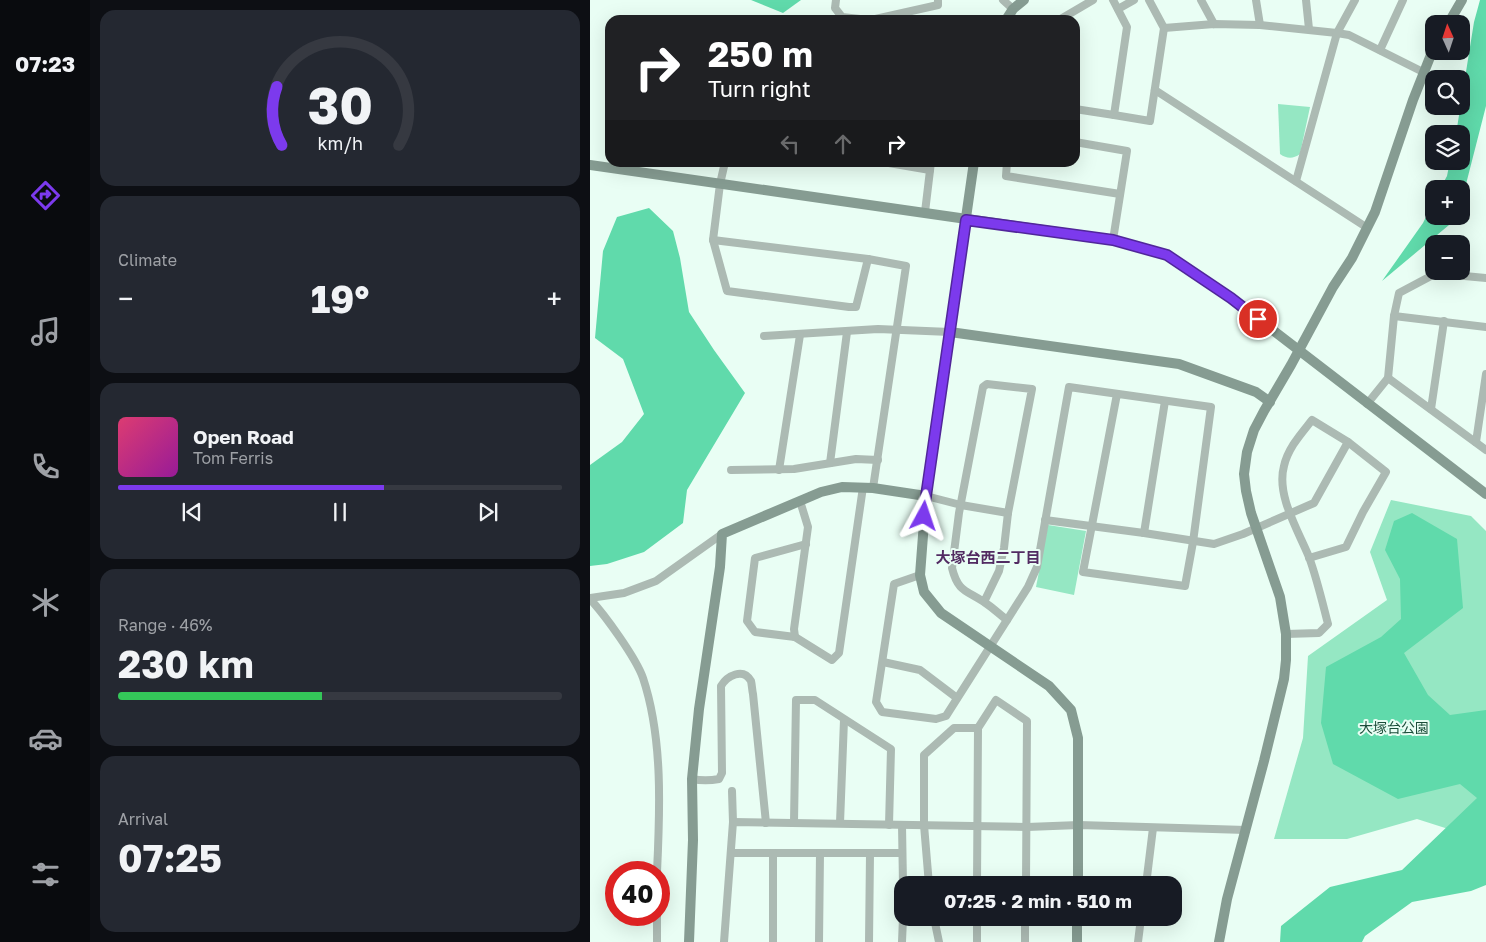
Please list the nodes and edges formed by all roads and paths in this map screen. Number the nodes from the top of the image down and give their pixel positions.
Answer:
1 (836, 0) edge
2 (938, 0) edge
3 (1003, 0) edge
4 (1024, 0) edge
5 (1094, 0) edge
6 (1112, 0) edge
7 (1134, 0) edge
8 (1148, 0) edge
9 (1201, 0) edge
10 (1256, 0) edge
11 (1306, 0) edge
12 (1355, 0) edge
13 (1402, 0) edge
14 (1462, 0) edge
15 (1013, 9) junction
16 (1118, 9) junction
17 (841, 15) edge
18 (891, 15) edge
19 (1009, 15) edge
20 (1068, 15) edge
21 (1453, 15) edge
22 (1214, 24) junction
23 (1260, 24) junction
24 (1164, 28) junction
25 (1309, 30) junction
26 (1337, 33) junction
27 (1380, 50) junction
28 (1428, 60) edge
29 (1423, 72) junction
30 (1155, 90) junction
31 (1080, 110) edge
32 (1114, 115) junction
33 (1080, 143) edge
34 (590, 165) edge
35 (724, 167) edge
36 (931, 167) edge
37 (973, 167) edge
38 (1007, 167) edge
39 (1296, 181) junction
40 (720, 184) junction
41 (1120, 194) junction
42 (925, 212) junction
43 (966, 220) junction
44 (1366, 227) junction
45 (713, 240) junction
46 (1113, 240) junction
47 (868, 259) junction
48 (1486, 278) edge
49 (1394, 316) junction
50 (1444, 322) junction
51 (1486, 327) edge
52 (897, 330) junction
53 (847, 332) junction
54 (950, 332) junction
55 (800, 335) junction
56 (764, 336) dead end
57 (1298, 351) junction
58 (1486, 374) edge
59 (1388, 378) junction
60 (1117, 394) junction
61 (1165, 400) junction
62 (1270, 402) junction
63 (1367, 404) junction
64 (1431, 409) junction
65 (1348, 442) junction
66 (1476, 442) junction
67 (1486, 450) edge
68 (878, 460) junction
69 (830, 463) junction
70 (731, 470) dead end
71 (779, 470) junction
72 (868, 487) junction
73 (1486, 494) edge
74 (926, 496) junction
75 (800, 501) junction
76 (961, 505) junction
77 (1008, 513) junction
78 (1290, 513) junction
79 (1045, 520) junction
80 (1091, 527) junction
81 (1256, 528) junction
82 (1144, 533) junction
83 (722, 534) junction
84 (1193, 542) junction
85 (806, 544) junction
86 (1309, 558) junction
87 (920, 575) junction
88 (590, 598) edge
89 (984, 602) junction
90 (1007, 620) junction
91 (1286, 634) junction
92 (795, 637) junction
93 (990, 647) junction
94 (883, 662) junction
95 (957, 698) junction
96 (844, 720) junction
97 (978, 728) junction
98 (692, 780) junction
99 (732, 791) dead end
100 (733, 822) junction
101 (794, 822) junction
102 (766, 823) junction
103 (840, 823) junction
104 (889, 825) junction
105 (902, 825) junction
106 (924, 825) junction
107 (1079, 825) junction
108 (978, 826) junction
109 (1026, 826) junction
110 (1154, 828) junction
111 (1246, 830) junction
112 (731, 853) junction
113 (772, 853) junction
114 (820, 853) junction
115 (902, 853) junction
116 (870, 854) junction
117 (657, 861) edge
118 (903, 876) edge
119 (929, 876) edge
120 (977, 876) edge
121 (1026, 876) edge
122 (1078, 876) edge
123 (1147, 876) edge
124 (657, 926) edge
125 (903, 926) edge
126 (936, 926) edge
127 (977, 926) edge
128 (1025, 926) edge
129 (1077, 926) edge
130 (1140, 926) edge
131 (657, 942) edge
132 (689, 942) edge
133 (724, 942) edge
134 (773, 942) edge
135 (819, 942) edge
136 (869, 942) edge
137 (902, 942) edge
138 (939, 942) edge
139 (977, 942) edge
140 (1025, 942) edge
141 (1077, 942) edge
142 (1138, 942) edge
143 (1219, 942) edge

1 - 17 street
2 - 18 street
3 - 15 street
4 - 15 street
5 - 20 street
6 - 16 street
7 - 16 street
8 - 24 street
9 - 22 street
10 - 23 street
11 - 25 street
12 - 26 street
13 - 27 street
14 - 21 street
15 - 19 street
16 - 32 street
22 - 23 street
22 - 24 street
23 - 25 street
24 - 30 street
25 - 26 street
26 - 27 street
26 - 39 street
27 - 29 street
28 - 29 street
29 - 44 street
30 - 32 street
30 - 39 street
31 - 32 street
33 - 41 street
34 - 40 street
35 - 40 street
36 - 42 street
37 - 43 street
38 - 41 street
39 - 44 street
40 - 42 street
40 - 45 street
41 - 46 street
42 - 43 street
43 - 46 street
43 - 54 street
44 - 57 street
45 - 47 street
45 - 47 street
46 - 57 street
47 - 52 street
48 - 49 street
49 - 50 street
49 - 59 street
50 - 51 street
50 - 64 street
52 - 53 street
52 - 54 street
52 - 68 street
53 - 55 street
53 - 69 street
54 - 62 street
54 - 74 street
55 - 56 street
55 - 71 street
57 - 62 street
57 - 63 street
58 - 66 street
59 - 63 street
59 - 64 street
60 - 61 street
60 - 79 street
60 - 80 street
61 - 82 street
61 - 84 street
62 - 81 street
63 - 73 street
64 - 66 street
65 - 78 street
65 - 78 street
65 - 86 street
66 - 67 street
68 - 69 street
68 - 72 street
69 - 71 street
70 - 71 street
72 - 74 street
72 - 75 street
72 - 92 street
74 - 76 street
74 - 87 street
75 - 83 street
75 - 85 street
76 - 77 street
76 - 77 street
76 - 89 street
77 - 89 street
78 - 81 street
78 - 86 street
79 - 80 street
79 - 90 street
80 - 82 street
80 - 84 street
81 - 84 street
81 - 91 street
82 - 84 street
83 - 88 street
83 - 98 street
85 - 92 street
85 - 92 street
86 - 91 street
87 - 93 street
87 - 94 street
88 - 117 street
89 - 90 street
90 - 93 street
91 - 111 street
93 - 95 street
93 - 107 street
94 - 95 street
94 - 95 street
96 - 101 street
96 - 103 street
96 - 104 street
97 - 106 street
97 - 108 street
97 - 109 street
98 - 102 street
98 - 132 street
99 - 100 street
100 - 102 street
100 - 112 street
101 - 102 street
101 - 103 street
103 - 104 street
104 - 105 street
105 - 106 street
105 - 115 street
106 - 108 street
106 - 119 street
107 - 109 street
107 - 110 street
107 - 122 street
108 - 109 street
108 - 120 street
109 - 121 street
110 - 111 street
110 - 123 street
111 - 143 street
112 - 113 street
112 - 133 street
113 - 114 street
113 - 134 street
114 - 116 street
114 - 135 street
115 - 116 street
115 - 118 street
116 - 136 street
124 - 131 street
125 - 137 street
126 - 138 street
127 - 139 street
128 - 140 street
129 - 141 street
130 - 142 street

